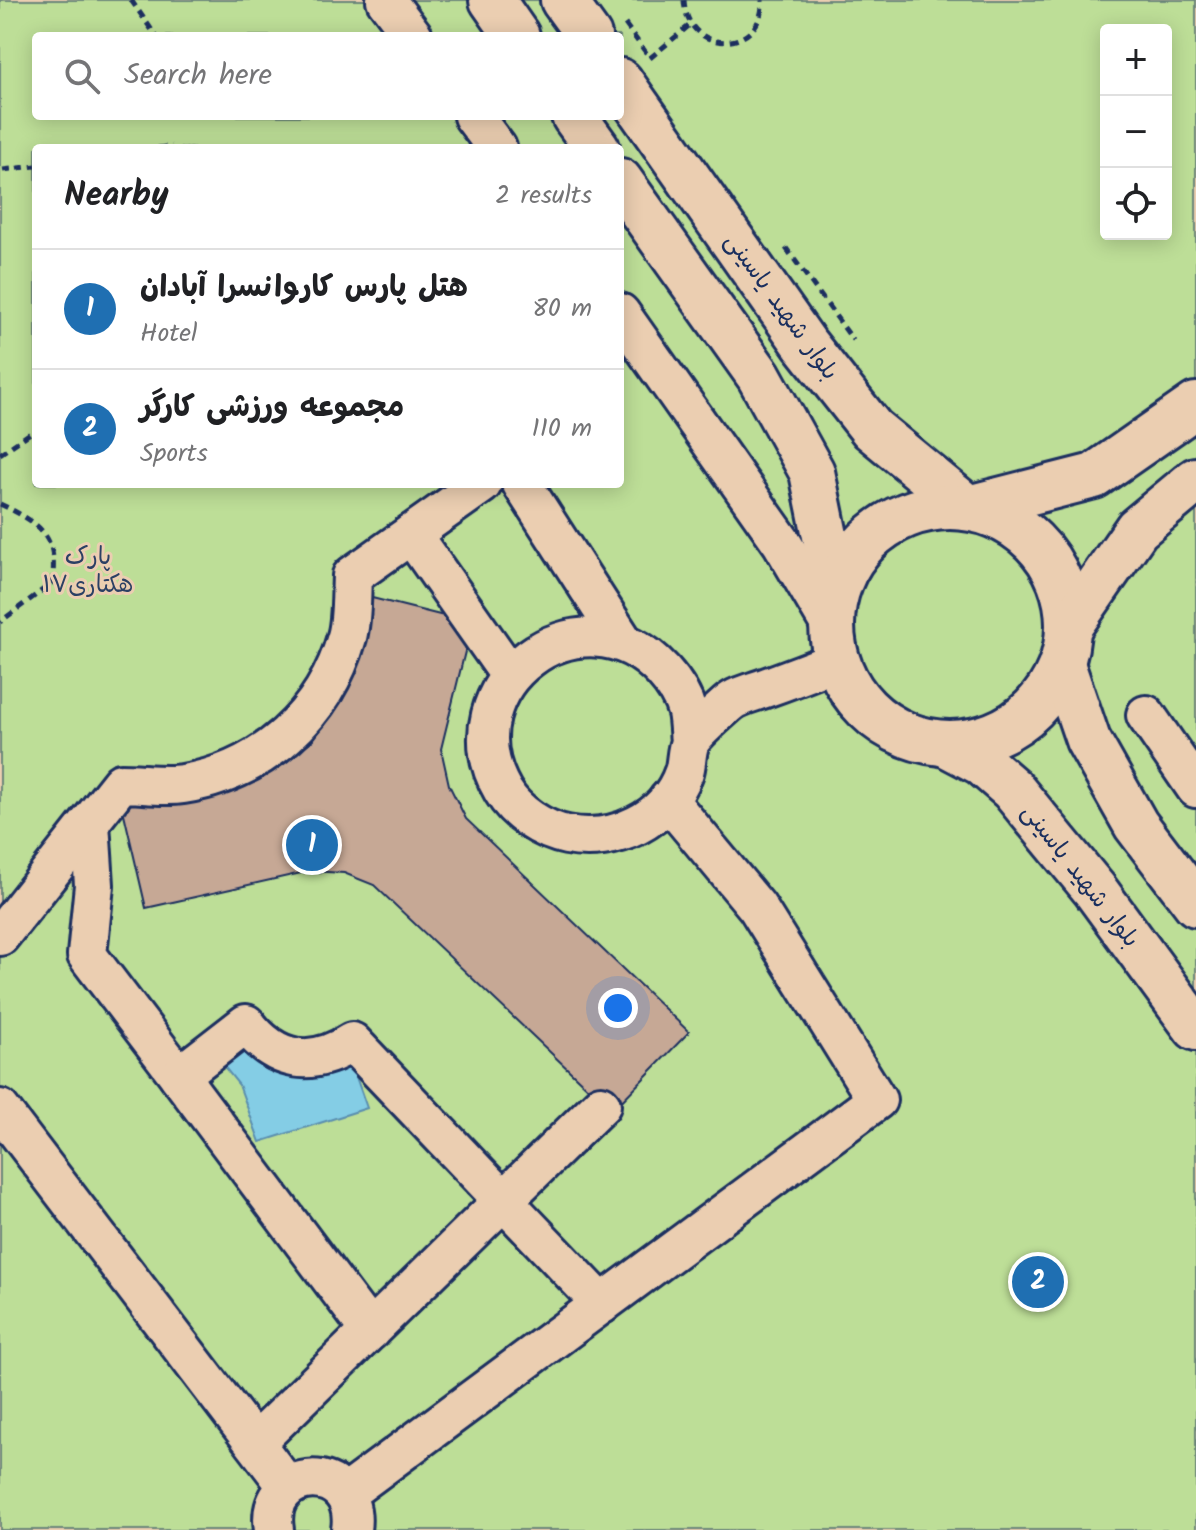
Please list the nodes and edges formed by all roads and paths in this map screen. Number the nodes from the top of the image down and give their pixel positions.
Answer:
1 (131, 0) edge
2 (386, 0) edge
3 (492, 0) edge
4 (563, 0) edge
5 (684, 0) edge
6 (762, 0) edge
7 (690, 25) junction
8 (153, 32) edge
9 (410, 32) edge
10 (514, 32) edge
11 (586, 32) edge
12 (635, 69) edge
13 (476, 120) edge
14 (577, 120) edge
15 (494, 144) edge
16 (594, 144) edge
17 (32, 166) edge
18 (3, 170) dead end
19 (624, 187) edge
20 (624, 319) edge
21 (1196, 405) edge
22 (32, 432) edge
23 (0, 454) edge
24 (1196, 480) edge
25 (476, 488) edge
26 (525, 488) edge
27 (0, 504) edge
28 (968, 508) junction
29 (411, 534) junction
30 (0, 622) edge
31 (834, 626) junction
32 (624, 643) junction
33 (1065, 646) junction
34 (510, 675) junction
35 (673, 682) junction
36 (731, 701) junction
37 (1146, 715) dead end
38 (690, 742) junction
39 (946, 744) junction
40 (1196, 788) edge
41 (668, 800) junction
42 (90, 823) junction
43 (1196, 904) edge
44 (0, 936) edge
45 (1196, 1028) edge
46 (179, 1076) junction
47 (601, 1105) dead end
48 (0, 1109) edge
49 (504, 1200) junction
50 (602, 1304) junction
51 (370, 1331) junction
52 (255, 1443) junction
53 (288, 1487) junction
54 (348, 1512) edge
55 (274, 1530) edge

1 - 8 path
2 - 9 street
3 - 10 main road
4 - 11 main road
5 - 7 path
6 - 7 path
7 - 12 path
12 - 28 main road, بلوار شهید یاسینی
13 - 15 street
14 - 16 main road
17 - 18 path
19 - 31 main road
20 - 31 street
21 - 28 main road
22 - 23 path
24 - 33 main road
25 - 29 street
26 - 32 street
27 - 30 path
28 - 31 main road
28 - 33 main road
29 - 34 street
29 - 42 street
31 - 36 street
31 - 39 main road
32 - 34 street
32 - 35 street
33 - 39 main road
33 - 43 main road
34 - 41 street
35 - 36 street
35 - 38 street
36 - 38 street
37 - 40 street
38 - 41 street
39 - 45 main road, بلوار شهید یاسینی
41 - 50 street
42 - 44 street
42 - 46 street
46 - 49 street
46 - 51 street
47 - 49 street
48 - 52 street
49 - 50 street
49 - 51 street
50 - 54 street
51 - 52 street
52 - 53 street
53 - 54 street
53 - 55 street

